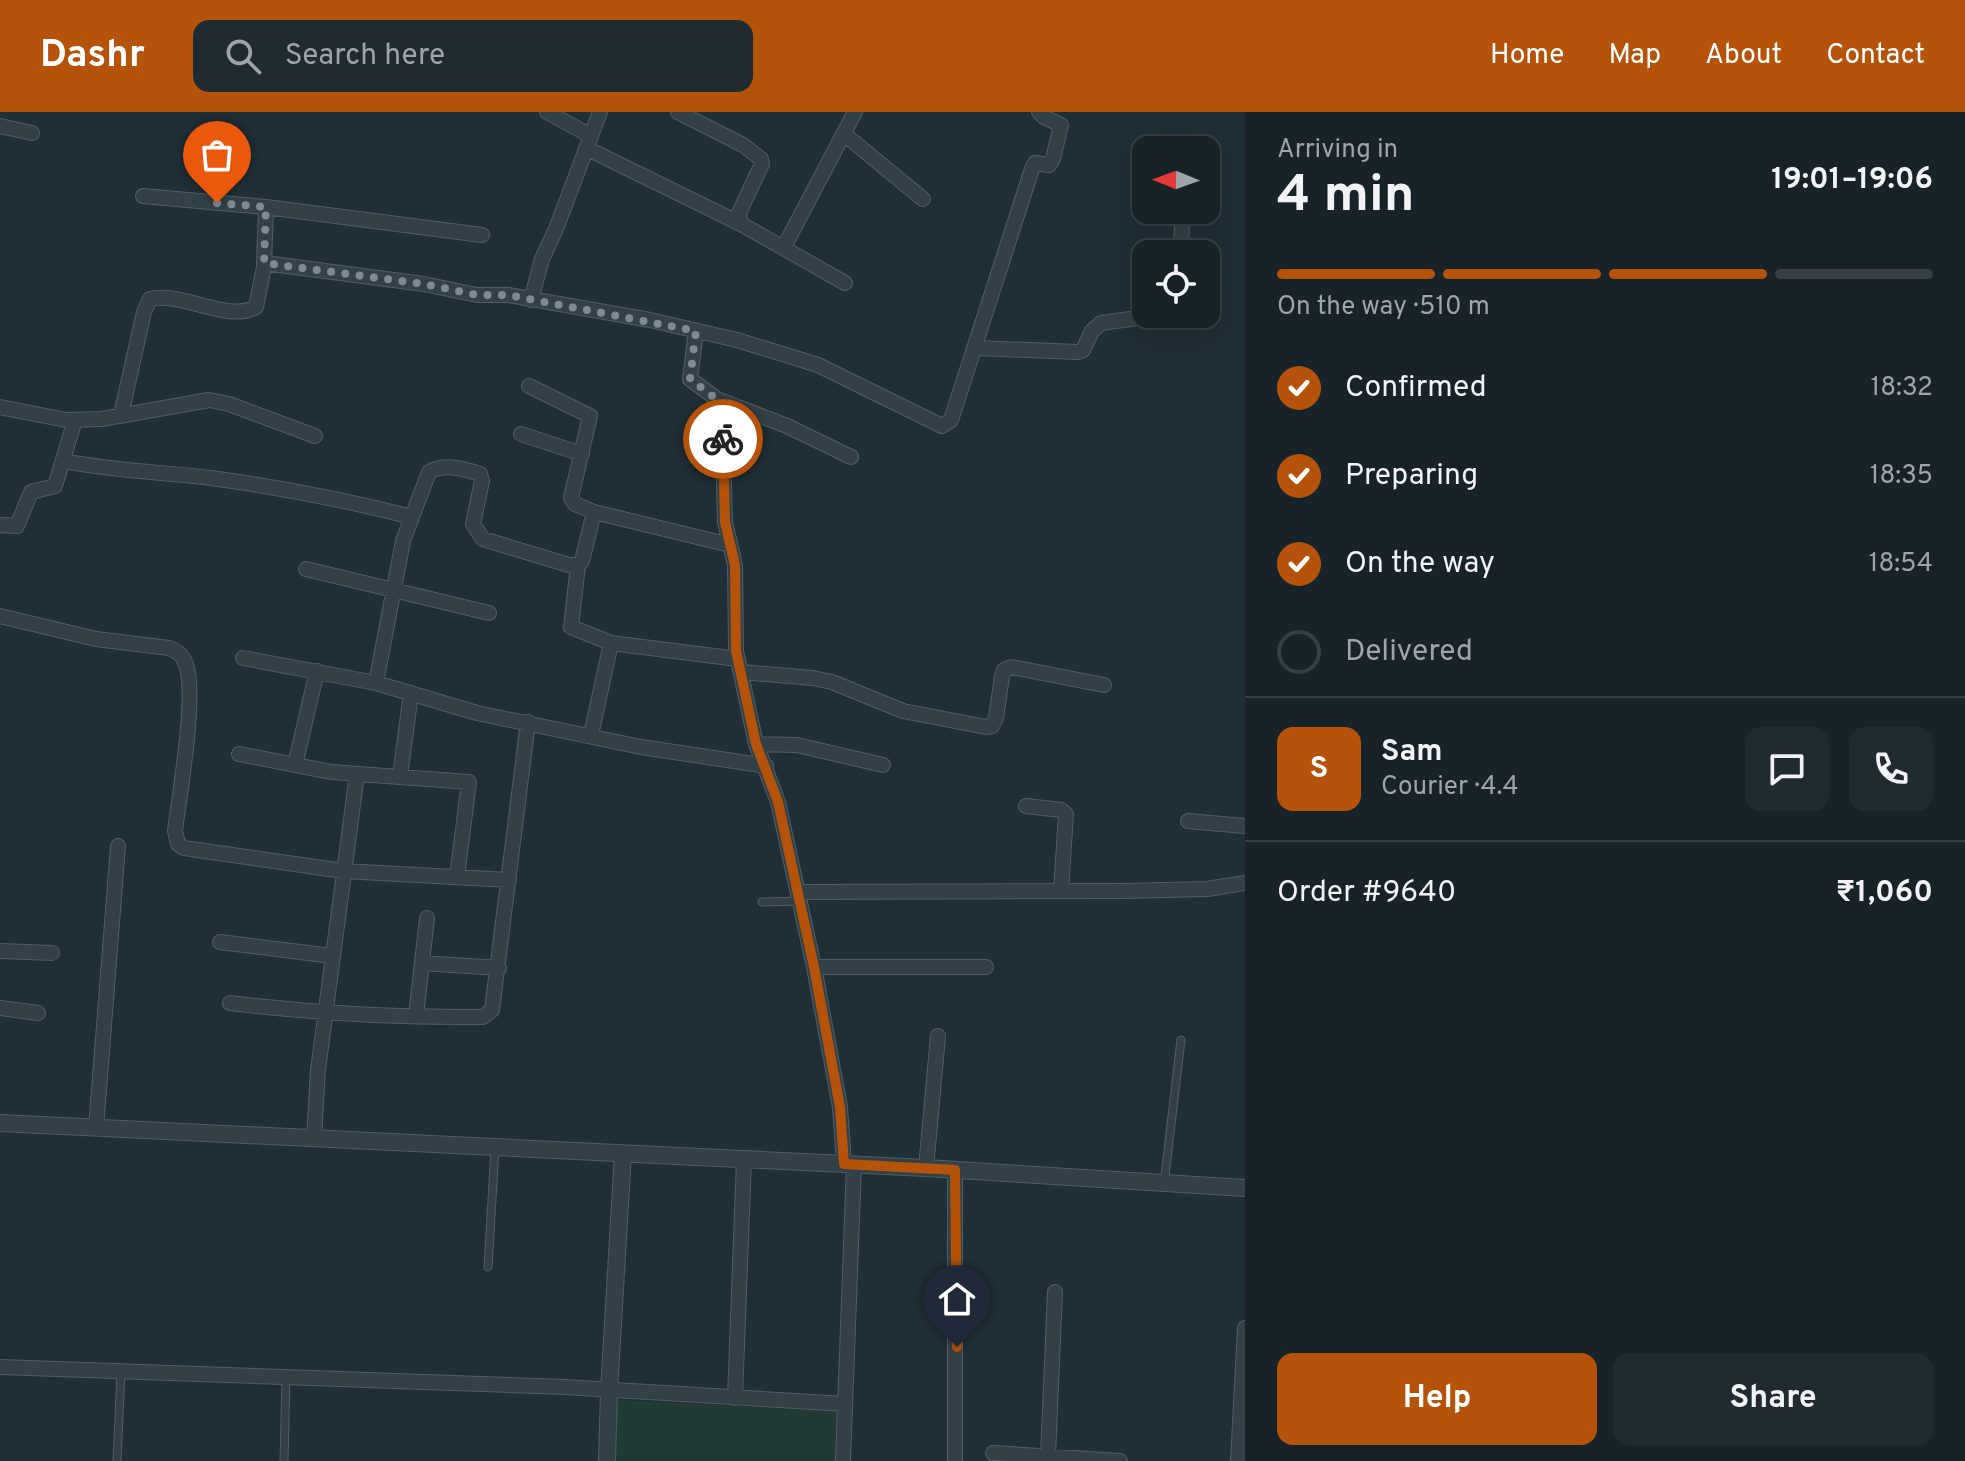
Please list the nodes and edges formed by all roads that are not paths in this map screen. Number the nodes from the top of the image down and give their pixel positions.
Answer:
1 (547, 112) edge
2 (600, 112) edge
3 (678, 112) edge
4 (855, 112) edge
5 (1039, 112) edge
6 (0, 126) edge
7 (32, 133) dead end
8 (844, 134) junction
9 (588, 142) junction
10 (143, 196) dead end
11 (923, 199) dead end
12 (266, 207) junction
13 (741, 224) junction
14 (482, 235) dead end
15 (784, 247) junction
16 (264, 263) junction
17 (845, 283) dead end
18 (531, 300) junction
19 (1132, 319) edge
20 (696, 331) junction
21 (976, 348) junction
22 (529, 386) dead end
23 (717, 399) junction
24 (0, 407) edge
25 (121, 415) junction
26 (75, 420) junction
27 (521, 434) dead end
28 (315, 436) dead end
29 (582, 454) junction
30 (851, 457) dead end
31 (64, 461) junction
32 (594, 512) junction
33 (412, 517) junction
34 (0, 525) edge
35 (730, 545) junction
36 (578, 565) junction
37 (306, 569) dead end
38 (393, 590) junction
39 (489, 613) dead end
40 (0, 616) edge
41 (611, 643) junction
42 (243, 658) dead end
43 (739, 665) junction
44 (317, 671) junction
45 (376, 683) junction
46 (1104, 685) dead end
47 (411, 693) junction
48 (528, 722) junction
49 (591, 735) junction
50 (756, 744) junction
51 (239, 754) dead end
52 (295, 765) junction
53 (883, 765) dead end
54 (766, 766) junction
55 (357, 774) junction
56 (400, 776) junction
57 (1026, 806) dead end
58 (1188, 821) dead end
59 (1245, 826) edge
60 (118, 846) dead end
61 (343, 871) junction
62 (457, 877) junction
63 (509, 880) junction
64 (1245, 883) edge
65 (1061, 891) junction
66 (799, 897) junction
67 (762, 902) dead end
68 (427, 918) dead end
69 (220, 942) dead end
70 (0, 951) edge
71 (52, 953) dead end
72 (332, 956) junction
73 (422, 963) junction
74 (814, 967) junction
75 (986, 967) dead end
76 (499, 968) junction
77 (230, 1003) dead end
78 (0, 1008) edge
79 (38, 1013) dead end
80 (324, 1014) junction
81 (416, 1016) junction
82 (938, 1036) dead end
83 (1181, 1040) dead end
84 (0, 1123) edge
85 (96, 1128) junction
86 (314, 1138) junction
87 (495, 1147) junction
88 (623, 1153) junction
89 (744, 1159) junction
90 (849, 1164) junction
91 (926, 1168) junction
92 (955, 1170) junction
93 (1164, 1184) junction
94 (1245, 1188) edge
95 (488, 1267) dead end
96 (1055, 1292) dead end
97 (1245, 1328) edge
98 (0, 1367) edge
99 (121, 1372) junction
100 (286, 1376) junction
101 (609, 1391) junction
102 (735, 1398) junction
103 (845, 1404) junction
104 (993, 1453) dead end
105 (1048, 1456) junction
106 (117, 1461) edge
107 (284, 1461) edge
108 (607, 1461) edge
109 (843, 1461) edge
110 (955, 1461) edge
111 (1120, 1461) edge
112 (1238, 1461) edge

1 - 9 street
2 - 9 street
3 - 13 street
4 - 8 street
5 - 21 street
6 - 7 street
8 - 11 street
8 - 15 street
9 - 13 street
9 - 18 street
10 - 12 street
12 - 14 street
12 - 16 street
13 - 15 street
15 - 17 street
16 - 18 street
16 - 25 street
18 - 20 street
19 - 21 street
20 - 21 street
20 - 23 street
22 - 29 street
23 - 30 street
23 - 35 street
24 - 26 street
25 - 26 street
25 - 28 street
26 - 31 street
27 - 29 street
29 - 32 street
31 - 33 street
31 - 34 street
32 - 35 street
32 - 36 street
33 - 36 street
33 - 38 street
35 - 43 street
36 - 41 street
37 - 38 street
38 - 39 street
38 - 45 street
40 - 61 street
41 - 43 street
41 - 49 street
42 - 44 street
43 - 46 street
43 - 50 street
44 - 45 street
44 - 52 street
45 - 47 street
47 - 48 street
47 - 56 street
48 - 49 street
48 - 63 street
49 - 54 street
50 - 53 street
50 - 54 street
51 - 52 street
52 - 55 street
54 - 66 street
55 - 56 street
55 - 61 street
56 - 62 street
57 - 65 street
58 - 59 street
60 - 85 street
61 - 62 street
61 - 72 street
62 - 63 street
63 - 76 street
64 - 65 street
65 - 66 street
66 - 67 lane
66 - 74 street
68 - 73 street
69 - 72 street
70 - 71 street
72 - 80 street
73 - 76 street
73 - 81 street
74 - 75 street
74 - 90 street
76 - 81 street
77 - 80 street
78 - 79 street
80 - 81 street
80 - 86 street
82 - 91 street
83 - 93 lane
84 - 85 street
85 - 86 street
86 - 87 street
87 - 88 street
87 - 95 lane
88 - 89 street
88 - 101 street
89 - 90 street
89 - 102 street
90 - 91 street
90 - 103 street
91 - 92 street
92 - 93 street
92 - 110 street
93 - 94 street
96 - 105 street
97 - 112 street
98 - 99 street
99 - 100 street
99 - 106 lane
100 - 101 street
100 - 107 lane
101 - 102 street
101 - 108 street
102 - 103 street
103 - 109 street
104 - 105 street
105 - 111 street

